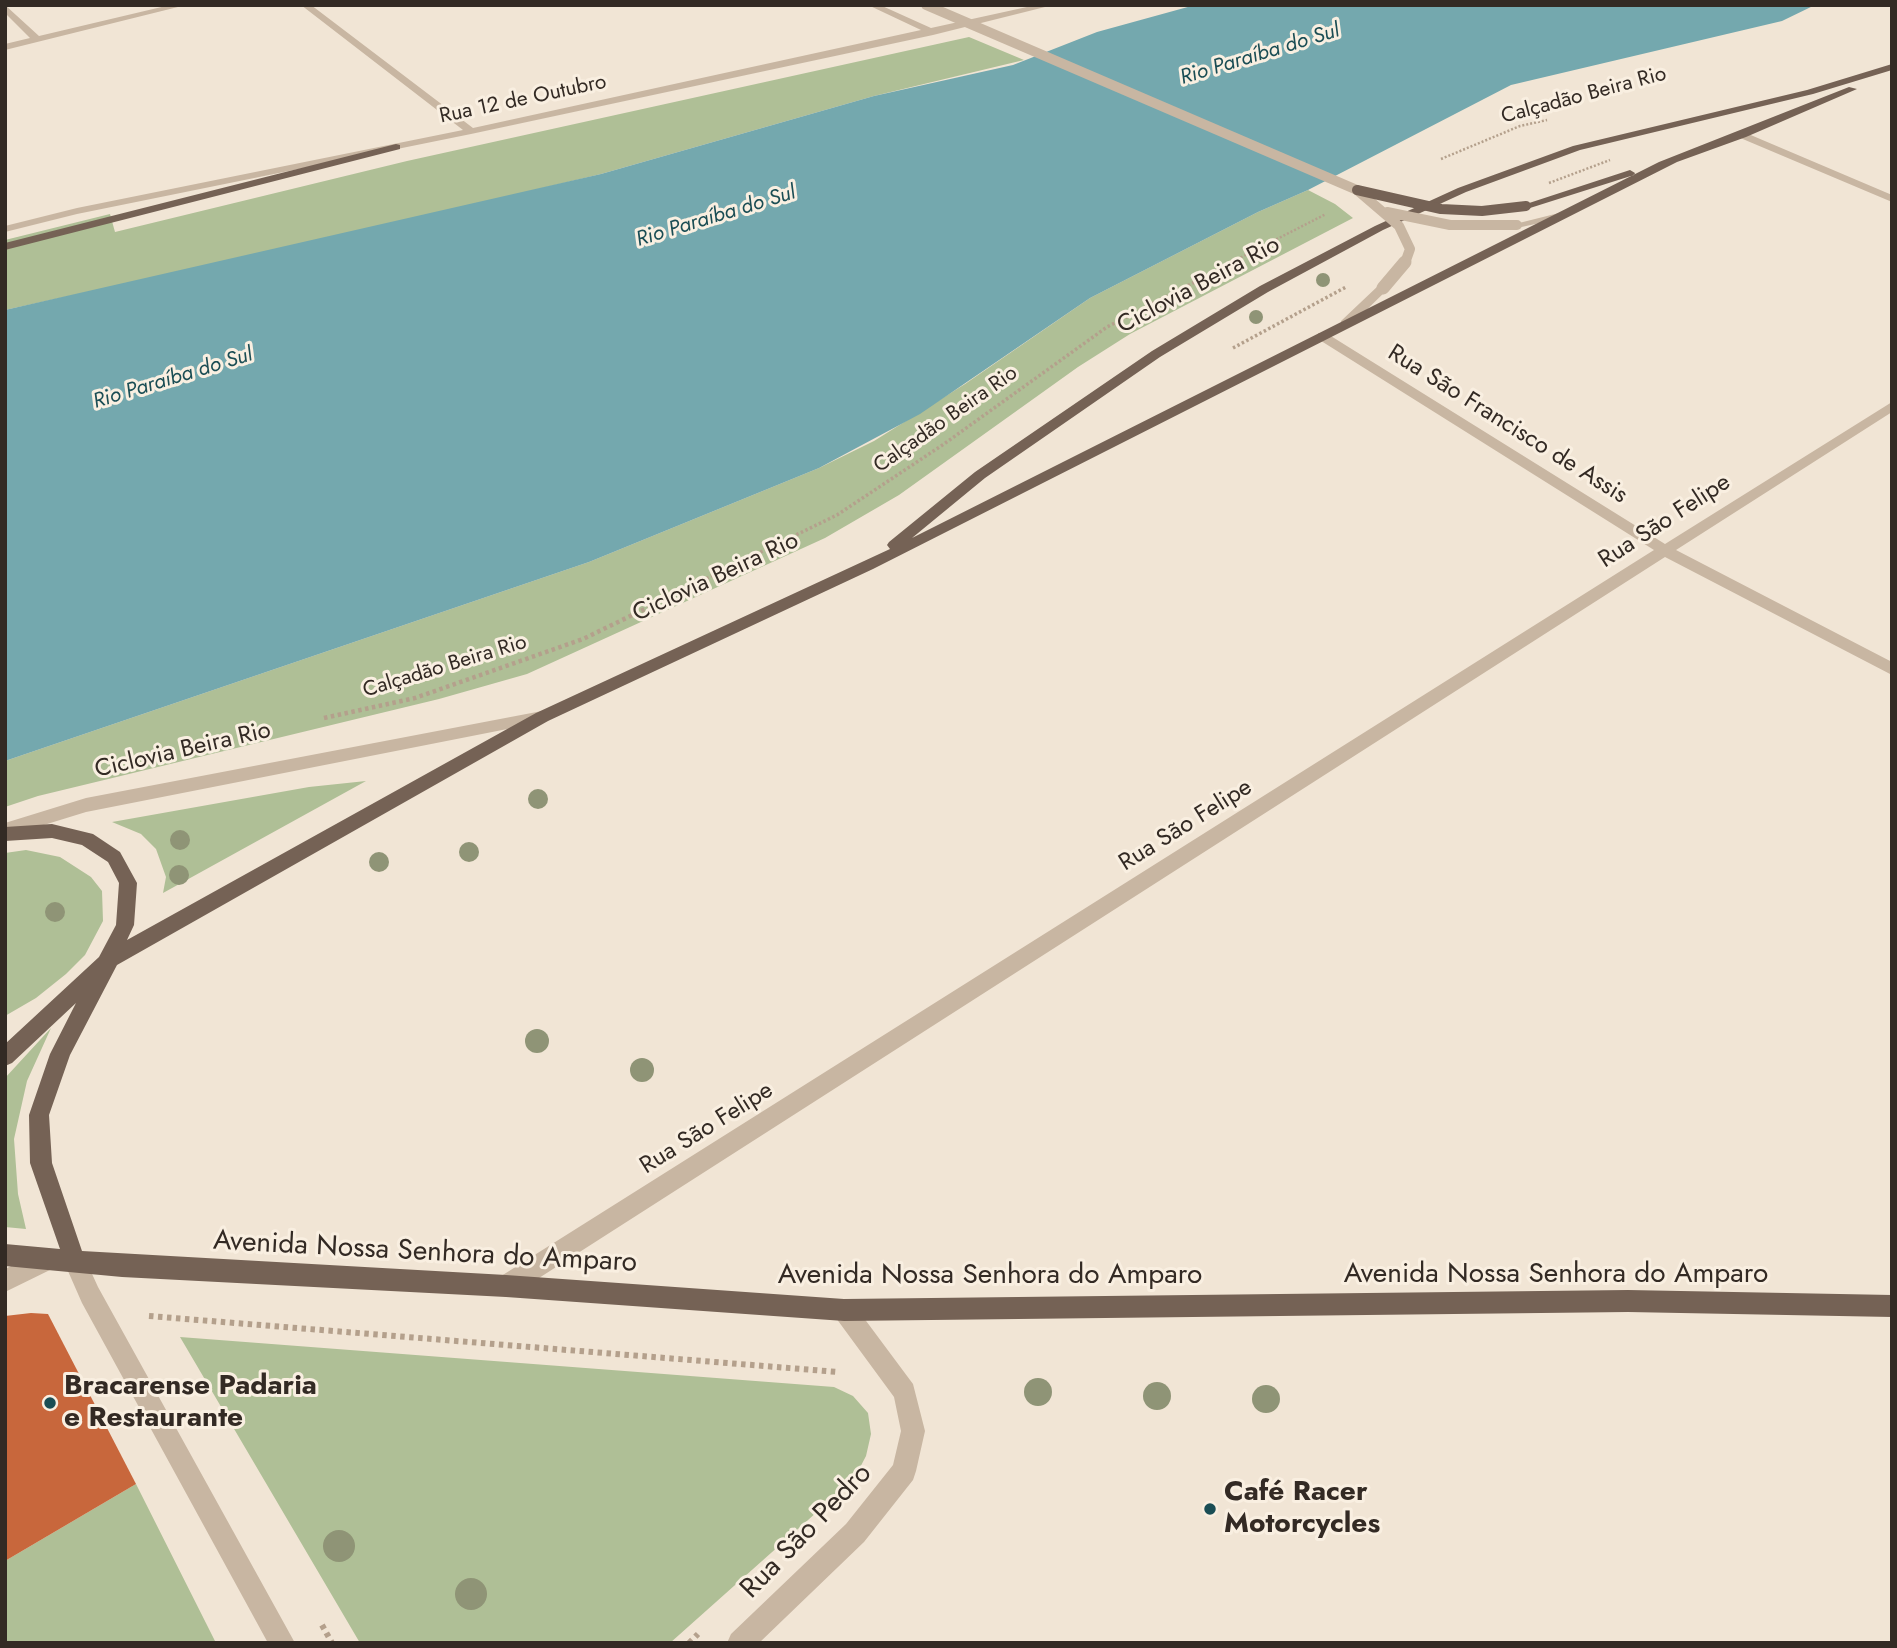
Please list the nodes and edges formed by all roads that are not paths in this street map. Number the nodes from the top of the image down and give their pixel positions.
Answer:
1 (182, 5) edge
2 (304, 5) edge
3 (872, 5) edge
4 (926, 5) edge
5 (1049, 5) edge
6 (5, 8) edge
7 (933, 32) junction
8 (37, 40) junction
9 (5, 47) edge
10 (1892, 67) edge
11 (1892, 73) edge
12 (471, 131) junction
13 (1742, 135) junction
14 (396, 147) junction
15 (1673, 161) junction
16 (1357, 190) junction
17 (1892, 199) edge
18 (1384, 211) junction
19 (1563, 215) junction
20 (5, 229) edge
21 (5, 247) edge
22 (1345, 324) junction
23 (1322, 336) junction
24 (1892, 406) edge
25 (1666, 551) junction
26 (867, 566) junction
27 (1892, 669) edge
28 (542, 718) junction
29 (5, 832) edge
30 (110, 959) junction
31 (13, 1042) edge
32 (5, 1056) edge
33 (5, 1255) edge
34 (46, 1260) junction
35 (75, 1262) junction
36 (5, 1281) edge
37 (506, 1286) junction
38 (1892, 1306) edge
39 (844, 1310) junction
40 (282, 1643) edge
41 (740, 1643) edge

1 - 8 street
2 - 12 street
3 - 7 street
4 - 16 street, bridge
5 - 7 street, Rua 12 de Outubro
6 - 8 street
7 - 12 street, Rua 12 de Outubro
8 - 9 street
10 - 26 main road
11 - 13 main road
12 - 14 street, Rua 12 de Outubro
13 - 15 main road
13 - 17 street
14 - 20 street, Rua 12 de Outubro
14 - 21 main road
15 - 16 main road, bridge
15 - 19 main road
16 - 18 street, bridge
18 - 19 street, bridge
18 - 22 street, bridge
19 - 22 main road
22 - 23 main road
23 - 25 street, Rua São Francisco de Assis
23 - 26 main road
24 - 25 street, Rua São Felipe
25 - 27 street, Rua São Francisco de Assis
25 - 37 street, Rua São Felipe
26 - 28 main road
28 - 29 street
28 - 30 main road
29 - 30 main road
30 - 31 main road
30 - 35 main road
31 - 32 main road
33 - 34 main road, Avenida Nossa Senhora do Amparo
34 - 35 main road, Avenida Nossa Senhora do Amparo
34 - 36 street
35 - 37 main road, Avenida Nossa Senhora do Amparo
35 - 40 street
37 - 39 main road, Avenida Nossa Senhora do Amparo
38 - 39 main road, Avenida Nossa Senhora do Amparo
39 - 41 street, Rua São Pedro

